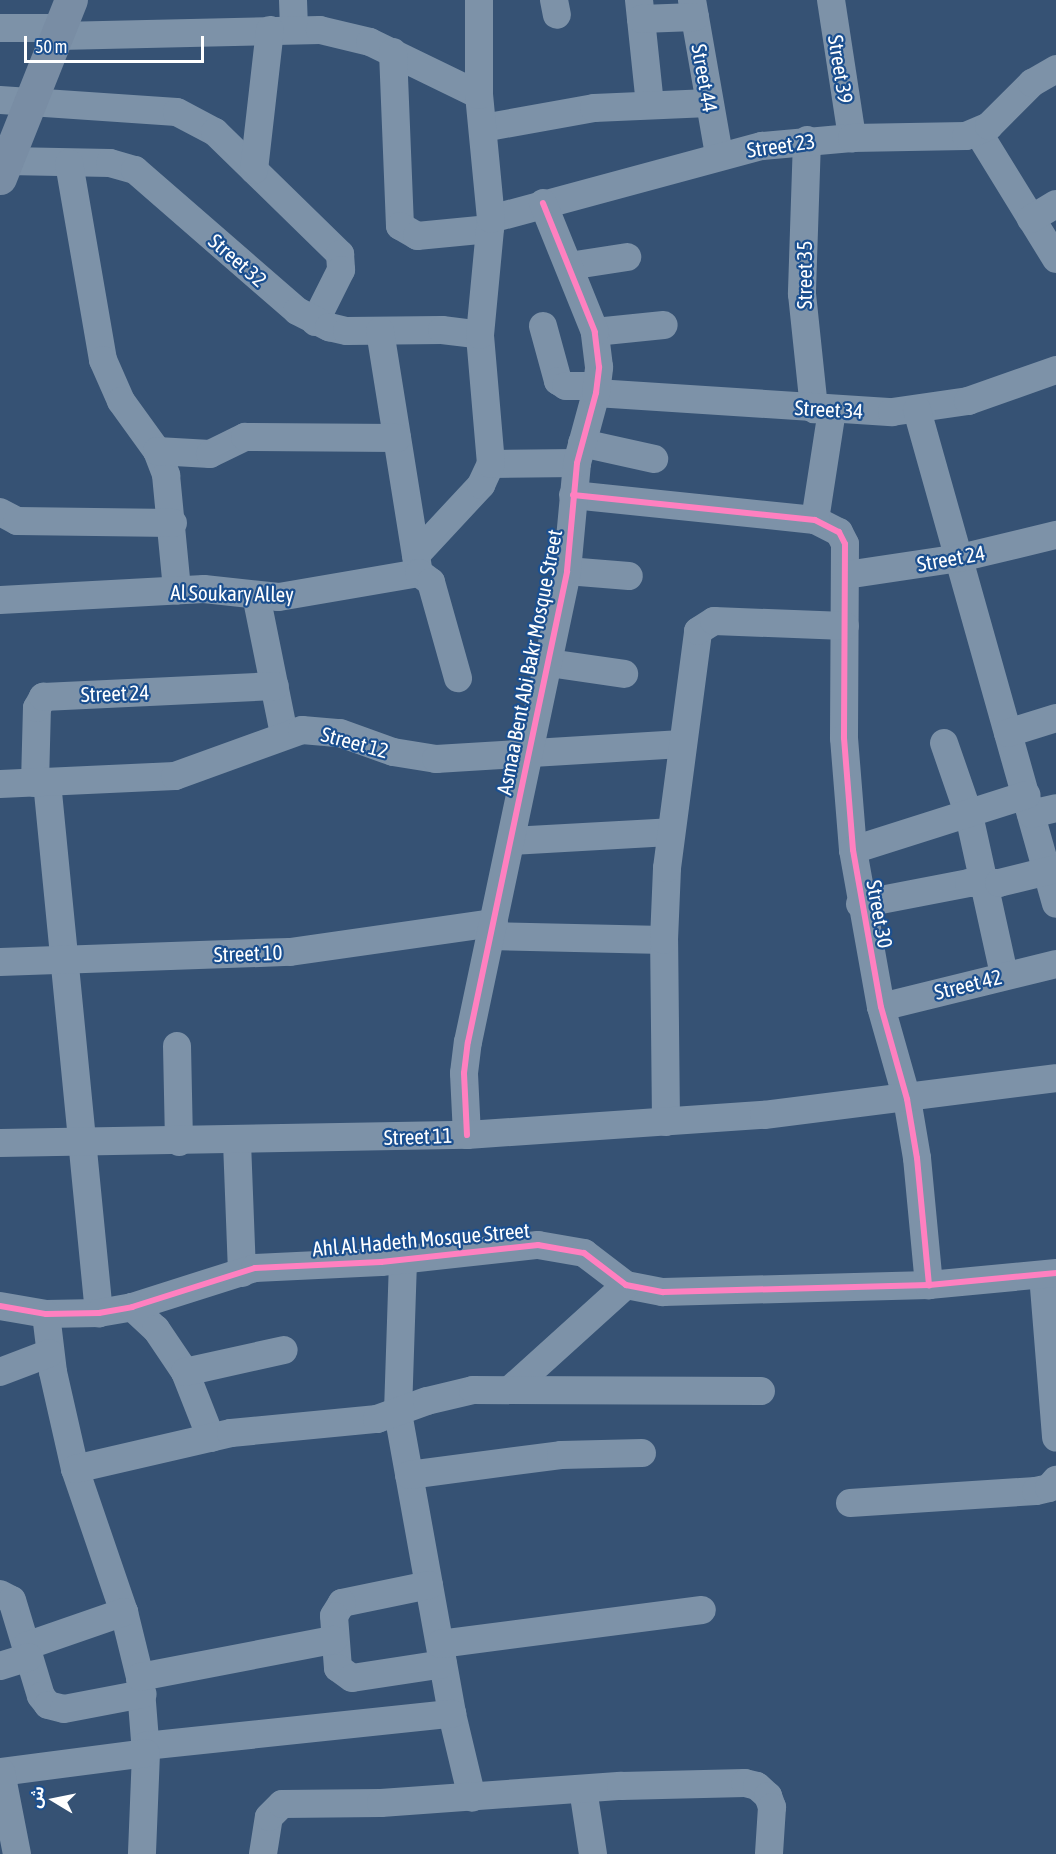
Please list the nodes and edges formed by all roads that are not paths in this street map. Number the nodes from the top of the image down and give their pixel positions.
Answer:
1 (293, 0) edge
2 (479, 0) edge
3 (831, 0) edge
4 (694, 9) edge
5 (640, 10) edge
6 (64, 21) edge
7 (0, 28) edge
8 (282, 29) junction
9 (393, 52) junction
10 (1052, 79) edge
11 (478, 95) junction
12 (0, 100) edge
13 (34, 101) junction
14 (709, 103) junction
15 (650, 104) junction
16 (483, 128) junction
17 (978, 132) junction
18 (852, 138) junction
19 (807, 140) junction
20 (719, 155) junction
21 (5, 160) edge
22 (69, 163) junction
23 (254, 170) junction
24 (543, 203) junction
25 (1056, 204) edge
26 (1031, 219) junction
27 (490, 224) junction
28 (627, 257) dead end
29 (1056, 259) edge
30 (569, 266) junction
31 (315, 322) junction
32 (664, 325) dead end
33 (543, 326) dead end
34 (380, 331) junction
35 (595, 332) junction
36 (480, 335) junction
37 (1056, 370) edge
38 (597, 389) junction
39 (823, 410) junction
40 (917, 410) junction
41 (397, 438) junction
42 (157, 451) junction
43 (580, 453) junction
44 (654, 459) dead end
45 (491, 464) junction
46 (573, 495) junction
47 (0, 512) edge
48 (815, 520) junction
49 (173, 523) junction
50 (1056, 535) edge
51 (960, 558) junction
52 (418, 564) junction
53 (567, 571) junction
54 (846, 575) junction
55 (629, 576) dead end
56 (177, 590) junction
57 (256, 596) junction
58 (0, 600) edge
59 (846, 626) junction
60 (549, 663) junction
61 (624, 674) dead end
62 (458, 678) dead end
63 (275, 686) junction
64 (1056, 718) edge
65 (1008, 733) junction
66 (284, 734) junction
67 (944, 743) dead end
68 (682, 744) junction
69 (531, 753) junction
70 (41, 783) junction
71 (0, 784) edge
72 (1038, 805) edge
73 (969, 815) junction
74 (670, 831) junction
75 (511, 841) junction
76 (853, 850) junction
77 (1052, 870) edge
78 (985, 883) junction
79 (1056, 903) edge
80 (860, 904) junction
81 (492, 929) junction
82 (664, 940) junction
83 (64, 960) junction
84 (0, 962) edge
85 (1056, 964) edge
86 (1004, 974) junction
87 (881, 1006) junction
88 (177, 1047) dead end
89 (1056, 1078) edge
90 (907, 1099) junction
91 (666, 1122) junction
92 (467, 1135) junction
93 (82, 1142) junction
94 (179, 1142) junction
95 (237, 1142) junction
96 (0, 1143) edge
97 (403, 1261) junction
98 (242, 1273) junction
99 (1050, 1274) edge
100 (626, 1285) junction
101 (929, 1285) junction
102 (0, 1306) edge
103 (132, 1307) junction
104 (99, 1313) junction
105 (46, 1314) junction
106 (284, 1350) dead end
107 (50, 1353) junction
108 (0, 1372) edge
109 (185, 1372) junction
110 (513, 1387) junction
111 (761, 1391) dead end
112 (398, 1413) junction
113 (1056, 1437) edge
114 (211, 1438) junction
115 (642, 1453) dead end
116 (75, 1470) junction
117 (409, 1475) junction
118 (1056, 1480) edge
119 (850, 1503) dead end
120 (429, 1585) junction
121 (0, 1594) edge
122 (702, 1610) dead end
123 (124, 1612) junction
124 (333, 1640) junction
125 (28, 1651) junction
126 (441, 1654) junction
127 (0, 1666) edge
128 (141, 1686) junction
129 (452, 1714) junction
130 (145, 1750) junction
131 (0, 1772) edge
132 (584, 1789) junction
133 (472, 1798) junction
134 (17, 1854) edge
135 (142, 1854) edge
136 (263, 1854) edge
137 (593, 1854) edge
138 (769, 1854) edge

1 - 8 street
2 - 11 street
3 - 18 street, Street 39
4 - 5 street
4 - 14 street, Street 44
5 - 15 street
6 - 7 street
6 - 8 street
6 - 13 street
8 - 9 street
8 - 23 street
9 - 11 street
9 - 27 street, Street 23
10 - 17 street, Street 23
11 - 16 street
12 - 13 street
13 - 21 street
13 - 23 street
14 - 15 street
14 - 20 street, Street 44
15 - 16 street
16 - 27 street
17 - 18 street, Street 23
17 - 26 street
18 - 19 street, Street 23
19 - 20 street, Street 23
19 - 39 street, Street 35
20 - 24 street, Street 23
21 - 22 street, Street 32
22 - 31 street, Street 32
22 - 42 street
23 - 31 street
24 - 27 street, Street 23
24 - 30 street, Asmaa Bent Abi Bakr Mosque Street
25 - 26 street
26 - 29 street
27 - 36 street
28 - 30 street
30 - 35 street, Asmaa Bent Abi Bakr Mosque Street
31 - 34 street, Street 32
32 - 35 street
33 - 38 street, Street 34
34 - 36 street, Street 32
34 - 41 street
35 - 38 street, Asmaa Bent Abi Bakr Mosque Street
36 - 45 street
37 - 40 street, Street 34
38 - 39 street, Street 34
38 - 43 street, Asmaa Bent Abi Bakr Mosque Street
39 - 40 street, Street 34
39 - 48 street, Street 35
40 - 51 street
41 - 42 street
41 - 52 street
42 - 49 street
43 - 44 street
43 - 45 street
43 - 46 street, Asmaa Bent Abi Bakr Mosque Street
45 - 52 street
46 - 48 street
46 - 53 street, Asmaa Bent Abi Bakr Mosque Street
47 - 49 street
48 - 54 street, Street 30
49 - 56 street
50 - 51 street, Street 24
51 - 54 street, Street 24
51 - 65 street
52 - 57 street, Al Soukary Alley
52 - 62 street
53 - 55 street
53 - 60 street, Asmaa Bent Abi Bakr Mosque Street
54 - 59 street, Street 30
56 - 57 street, Al Soukary Alley
56 - 58 street, Al Soukary Alley
57 - 63 street
59 - 68 street
59 - 76 street, Street 30
60 - 61 street
60 - 69 street, Asmaa Bent Abi Bakr Mosque Street
63 - 66 street
63 - 70 street, Street 24
64 - 65 street
65 - 72 street
66 - 69 street, Street 12
66 - 70 street, Street 12
67 - 73 street
68 - 69 street, Street 12
68 - 74 street
69 - 75 street, Asmaa Bent Abi Bakr Mosque Street
70 - 71 street, Street 12
70 - 83 street
72 - 73 street
72 - 77 street
73 - 76 street
73 - 78 street
74 - 75 street
74 - 82 street
75 - 81 street, Asmaa Bent Abi Bakr Mosque Street
76 - 80 street, Street 30
77 - 78 street
77 - 79 street
78 - 80 street
78 - 86 street
80 - 87 street, Street 30
81 - 82 street, Street 10
81 - 83 street, Street 10
81 - 92 street, Asmaa Bent Abi Bakr Mosque Street
82 - 91 street
83 - 84 street, Street 10
83 - 93 street
85 - 86 street, Street 42
86 - 87 street, Street 42
87 - 90 street, Street 30
88 - 94 street
89 - 90 street, Street 11
90 - 91 street, Street 11
90 - 101 street, Street 30
91 - 92 street, Street 11
92 - 95 street, Street 11
93 - 94 street, Street 11
93 - 96 street, Street 11
93 - 104 street
94 - 95 street, Street 11
95 - 98 street
97 - 98 street, Ahl Al Hadeth Mosque Street
97 - 100 street, Ahl Al Hadeth Mosque Street
97 - 112 street
98 - 103 street, Ahl Al Hadeth Mosque Street
99 - 101 street, Ahl Al Hadeth Mosque Street
99 - 113 street
100 - 101 street, Ahl Al Hadeth Mosque Street
100 - 110 street
102 - 105 street, Ahl Al Hadeth Mosque Street
103 - 104 street, Ahl Al Hadeth Mosque Street
103 - 109 street
104 - 105 street, Ahl Al Hadeth Mosque Street
105 - 107 street
106 - 109 street
107 - 108 street
107 - 116 street
109 - 114 street
110 - 111 street
110 - 112 street
112 - 114 street
112 - 117 street
114 - 116 street
115 - 117 street
116 - 123 street
117 - 120 street
118 - 119 street
120 - 124 street
120 - 126 street
121 - 125 street
122 - 126 street
123 - 125 street
123 - 128 street
124 - 126 street
124 - 128 street
125 - 127 street
125 - 128 street
126 - 129 street
128 - 130 street
129 - 130 street
129 - 133 street
130 - 131 street
130 - 135 street
131 - 134 street
132 - 133 street
132 - 137 street
132 - 138 street
133 - 136 street

